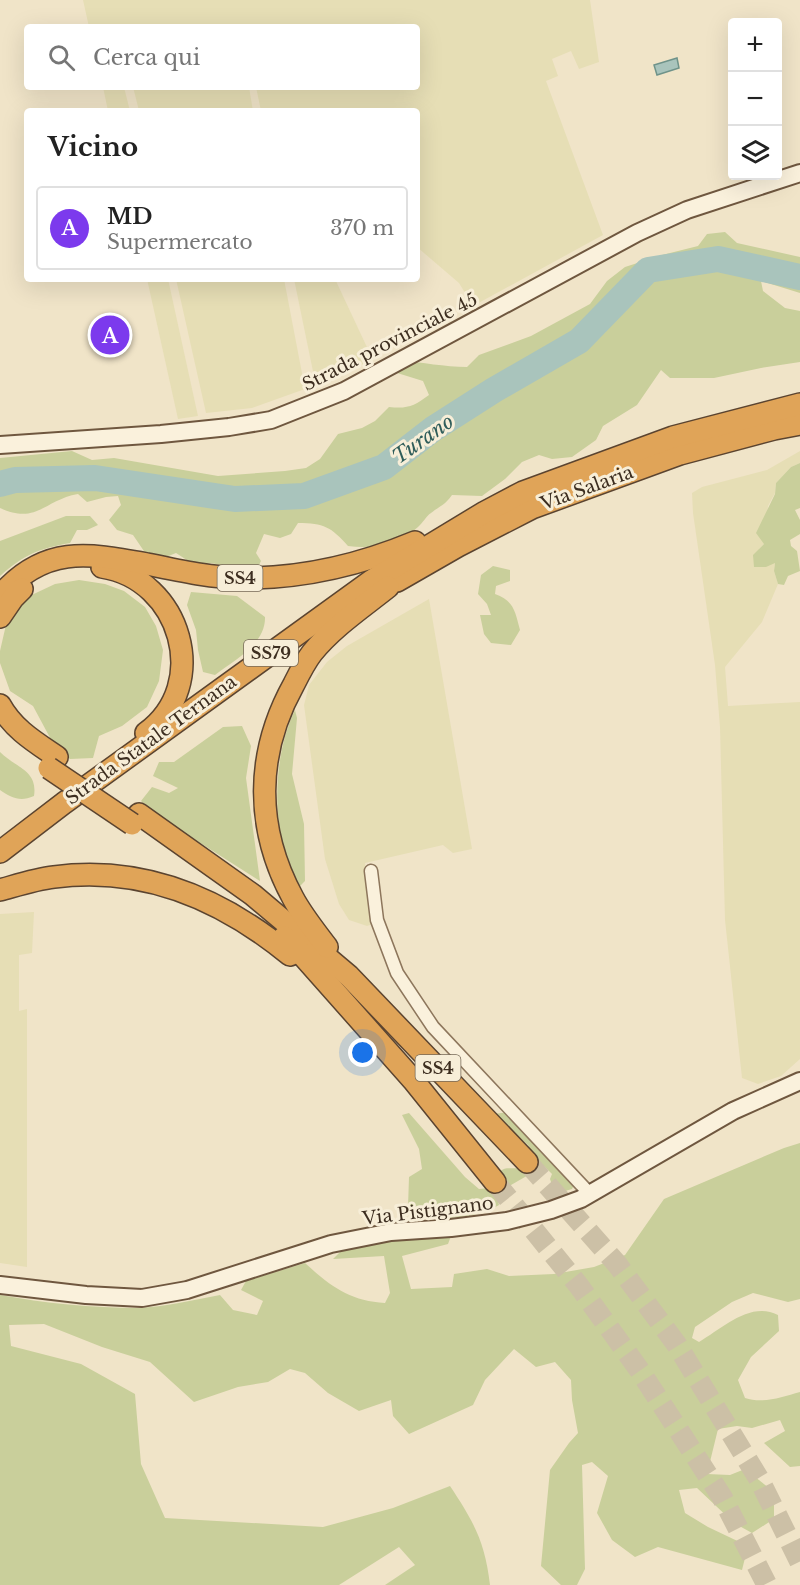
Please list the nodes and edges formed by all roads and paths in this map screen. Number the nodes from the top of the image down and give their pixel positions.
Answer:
1 (800, 173) edge
2 (800, 404) edge
3 (800, 424) edge
4 (0, 445) edge
5 (485, 512) junction
6 (388, 587) junction
7 (0, 596) edge
8 (0, 617) edge
9 (0, 705) edge
10 (0, 726) edge
11 (53, 762) junction
12 (64, 803) junction
13 (135, 819) junction
14 (0, 852) edge
15 (0, 865) edge
16 (370, 871) dead end
17 (0, 890) edge
18 (349, 976) junction
19 (332, 989) junction
20 (800, 1081) edge
21 (527, 1162) tunnel mouth
22 (495, 1182) tunnel mouth
23 (590, 1194) junction
24 (0, 1285) edge

1 - 4 main road, Strada provinciale 45
2 - 5 highway, Via Salaria / SS4
3 - 6 highway, Via Salaria / SS4
5 - 7 highway, SS4
5 - 12 highway, Strada Statale Ternana / SS79
6 - 15 highway, Strada Statale Ternana / SS79
6 - 18 highway, SS4
8 - 12 highway
9 - 11 highway
10 - 11 highway
11 - 13 highway
12 - 14 highway, Strada Statale Ternana / SS79
13 - 18 highway
13 - 19 highway, SS4
16 - 23 street
17 - 19 highway
18 - 21 highway, SS4
19 - 22 highway, SS4
20 - 23 main road, Via Pistignano
23 - 24 main road, Via Pistignano

